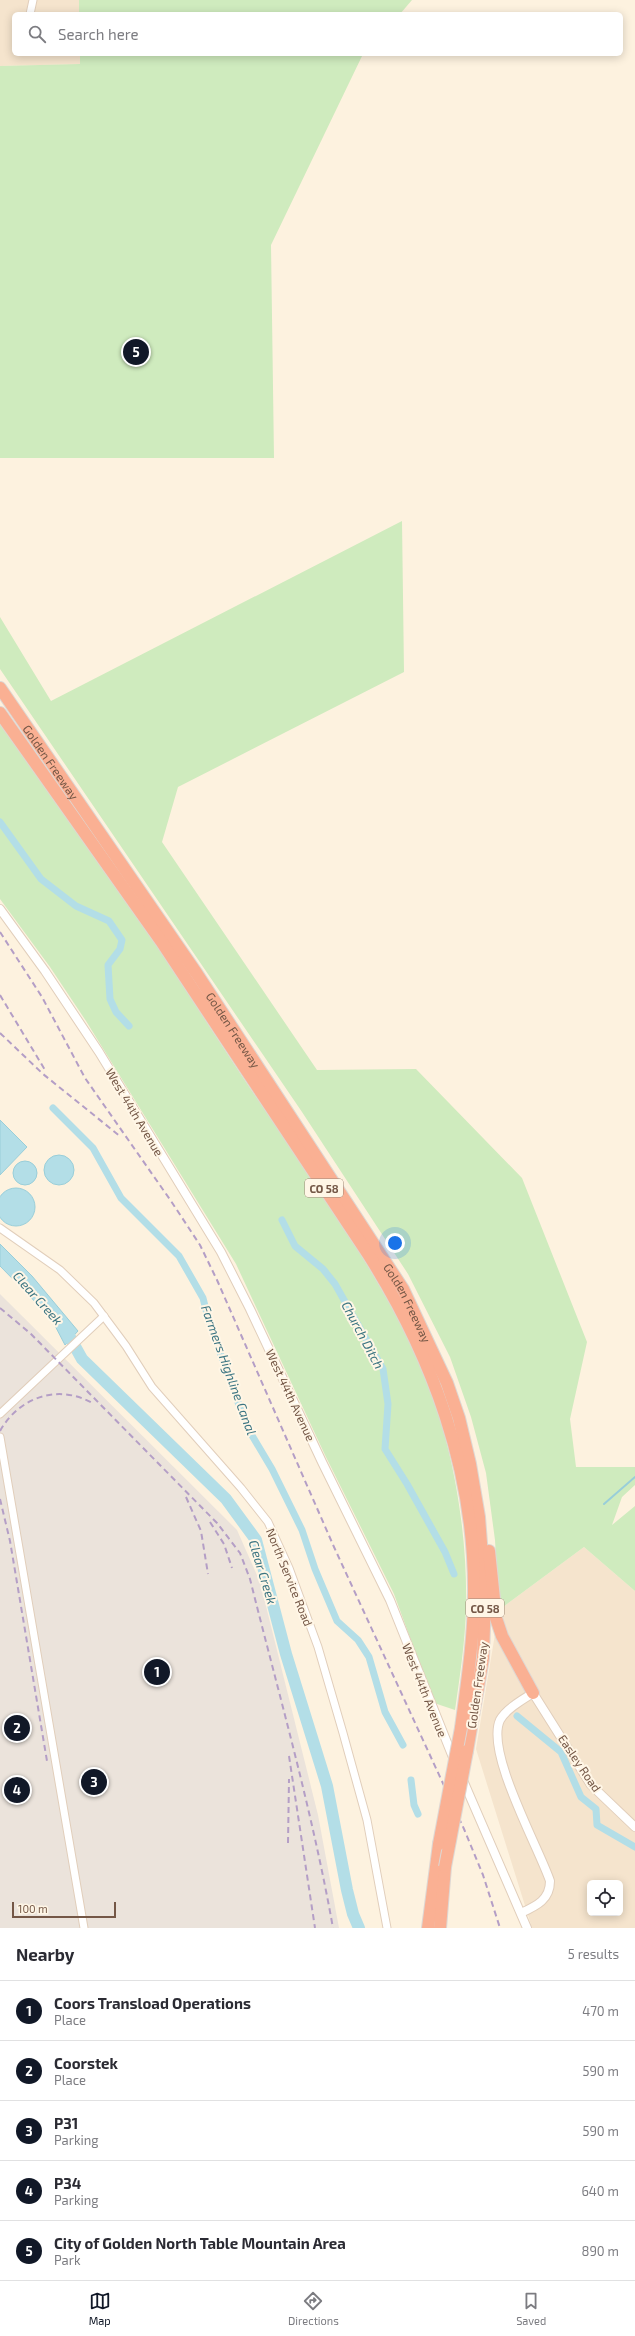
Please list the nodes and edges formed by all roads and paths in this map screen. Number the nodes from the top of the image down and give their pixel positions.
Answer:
1 (33, 0) edge
2 (30, 12) edge
3 (0, 688) edge
4 (0, 712) edge
5 (0, 909) edge
6 (0, 1228) edge
7 (104, 1316) junction
8 (0, 1414) edge
9 (0, 1436) edge
10 (470, 1464) junction
11 (532, 1693) junction
12 (635, 1827) edge
13 (521, 1913) junction
14 (84, 1928) edge
15 (387, 1928) edge
16 (428, 1928) edge
17 (440, 1928) edge
18 (527, 1928) edge

1 - 2 street
3 - 10 highway, Golden Freeway / CO 58
4 - 16 highway, Golden Freeway / CO 58, bridge
5 - 13 street, West 44th Avenue
6 - 7 street, North Service Road
7 - 8 street
7 - 15 street, North Service Road
9 - 14 street
10 - 11 highway
10 - 17 highway, Golden Freeway / CO 58, bridge
11 - 12 street, Easley Road
11 - 13 street
13 - 18 street, West 44th Avenue

